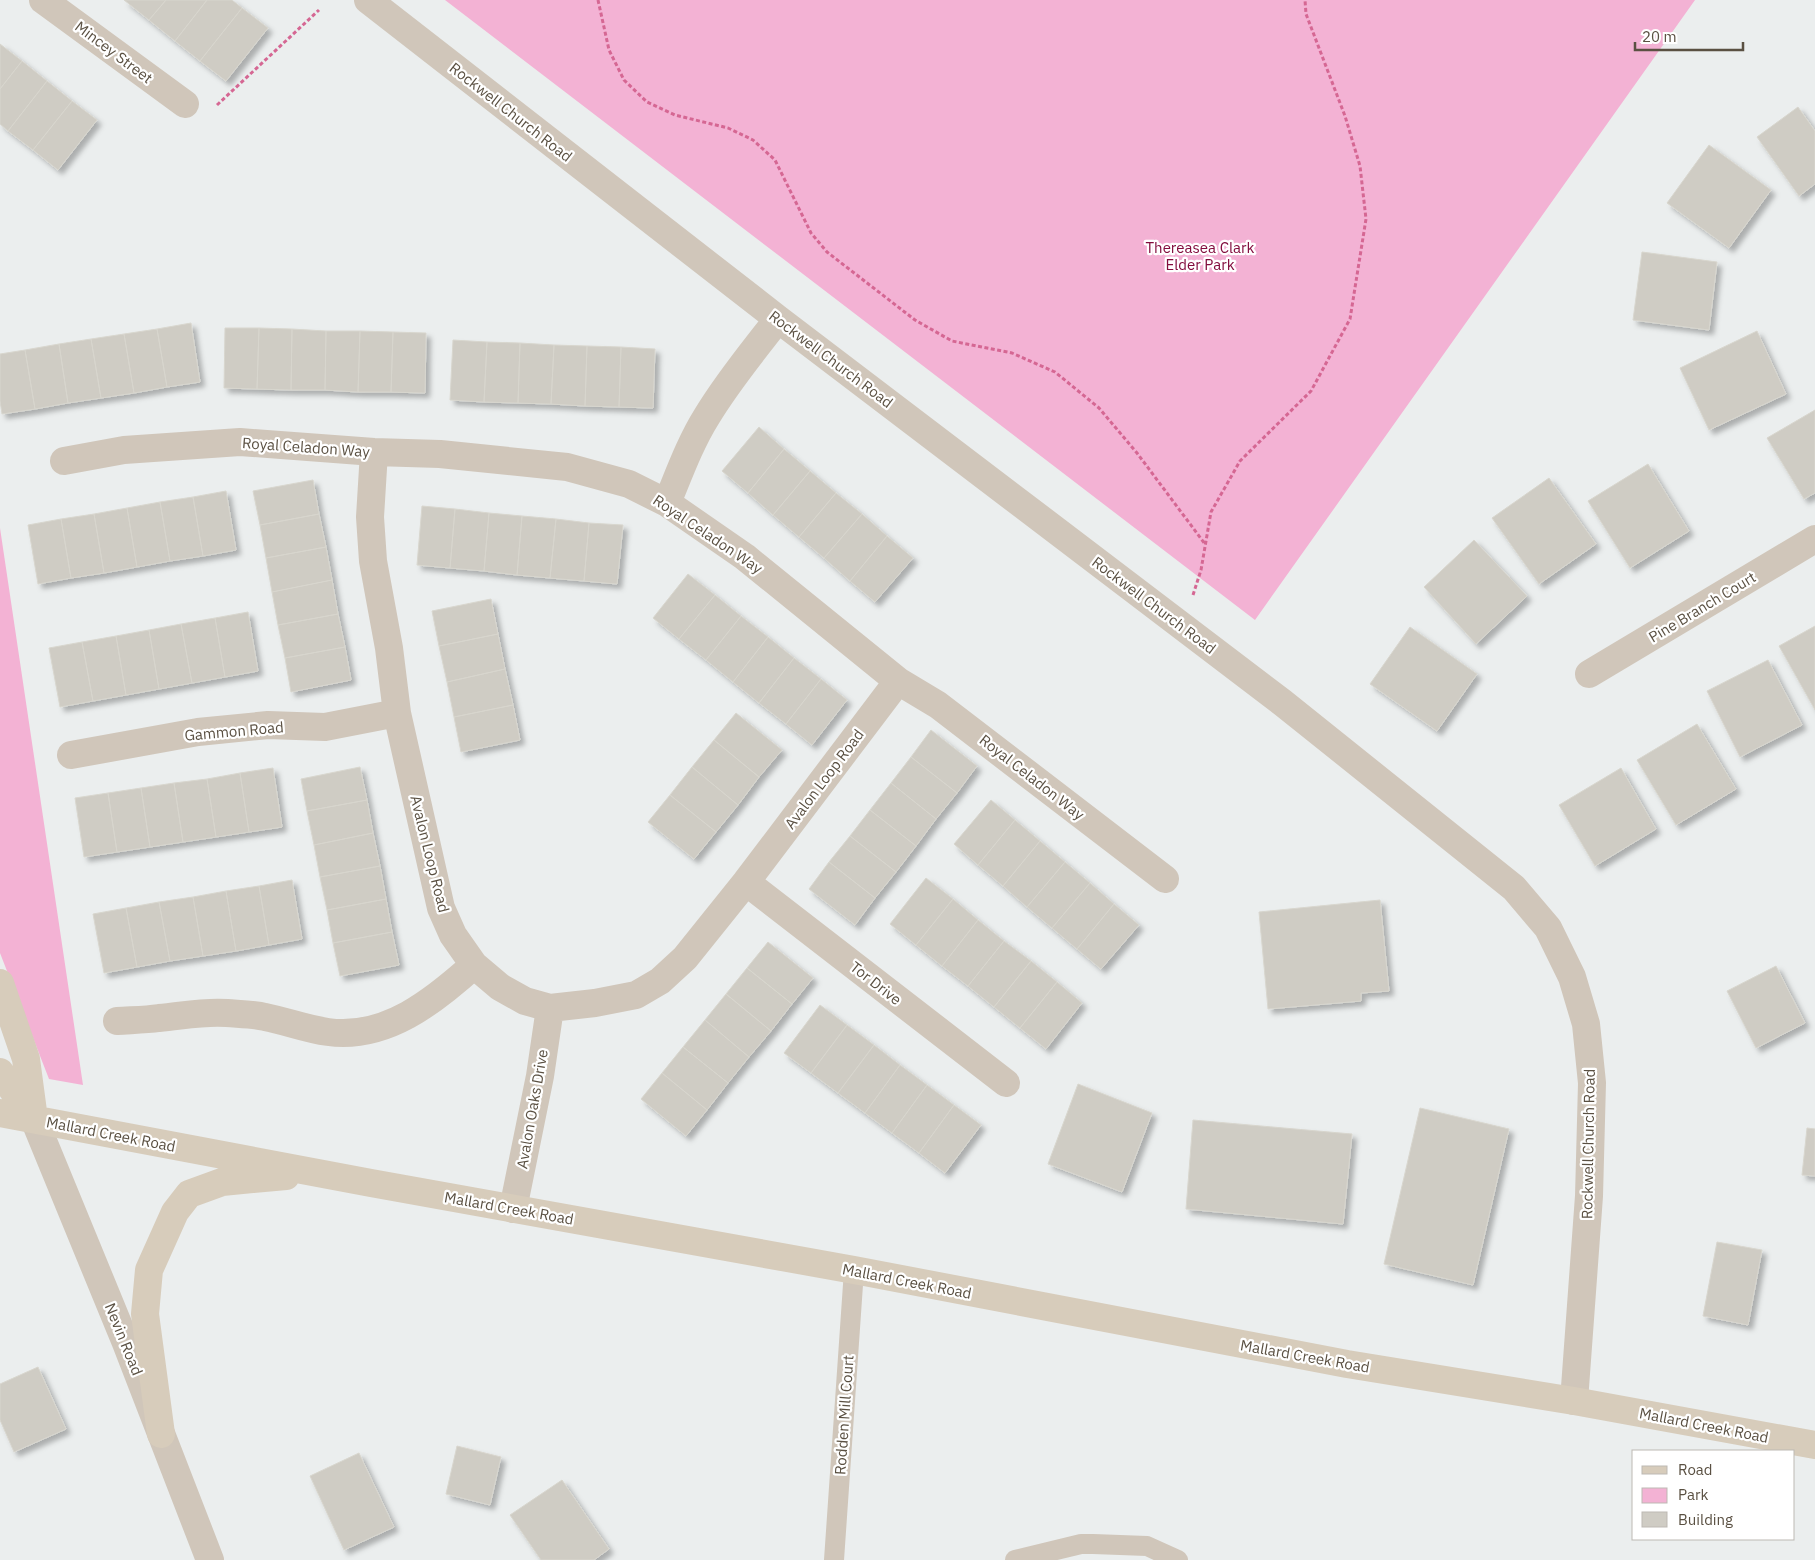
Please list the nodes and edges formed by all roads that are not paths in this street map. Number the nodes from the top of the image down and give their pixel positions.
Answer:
1 (368, 0) edge
2 (52, 2) edge
3 (184, 104) dead end
4 (778, 319) junction
5 (374, 452) junction
6 (64, 461) dead end
7 (667, 503) junction
8 (1815, 540) edge
9 (1589, 674) dead end
10 (898, 681) junction
11 (397, 713) junction
12 (71, 755) dead end
13 (1165, 879) dead end
14 (746, 882) junction
15 (474, 965) junction
16 (0, 983) edge
17 (550, 1008) junction
18 (117, 1022) dead end
19 (0, 1072) edge
20 (1006, 1083) dead end
21 (0, 1113) edge
22 (34, 1119) junction
23 (322, 1173) junction
24 (513, 1209) junction
25 (854, 1270) junction
26 (1574, 1401) junction
27 (162, 1434) junction
28 (1815, 1445) edge
29 (210, 1560) edge
30 (834, 1560) edge
31 (1015, 1560) edge
32 (1178, 1560) edge

1 - 4 street, Rockwell Church Road
2 - 3 street, Mincey Street
4 - 7 street
4 - 26 street, Rockwell Church Road
5 - 6 street, Royal Celadon Way
5 - 7 street, Royal Celadon Way
5 - 11 street, Avalon Loop Road
7 - 10 street, Royal Celadon Way
8 - 9 street, Pine Branch Court
10 - 13 street, Royal Celadon Way
10 - 14 street, Avalon Loop Road
11 - 12 street, Gammon Road
11 - 15 street, Avalon Loop Road
14 - 17 street, Avalon Loop Road
14 - 20 street, Tor Drive
15 - 17 street, Avalon Loop Road
15 - 18 street
16 - 22 main road, Nevin Road
17 - 24 street, Avalon Oaks Drive
19 - 22 main road, Nevin Road
21 - 22 main road, Mallard Creek Road
22 - 23 main road, Mallard Creek Road
22 - 27 street, Nevin Road
23 - 24 main road, Mallard Creek Road
23 - 27 main road
24 - 25 main road, Mallard Creek Road
25 - 26 main road, Mallard Creek Road
25 - 30 lane, Rodden Mill Court
26 - 28 main road, Mallard Creek Road
27 - 29 street, Nevin Road
31 - 32 lane

